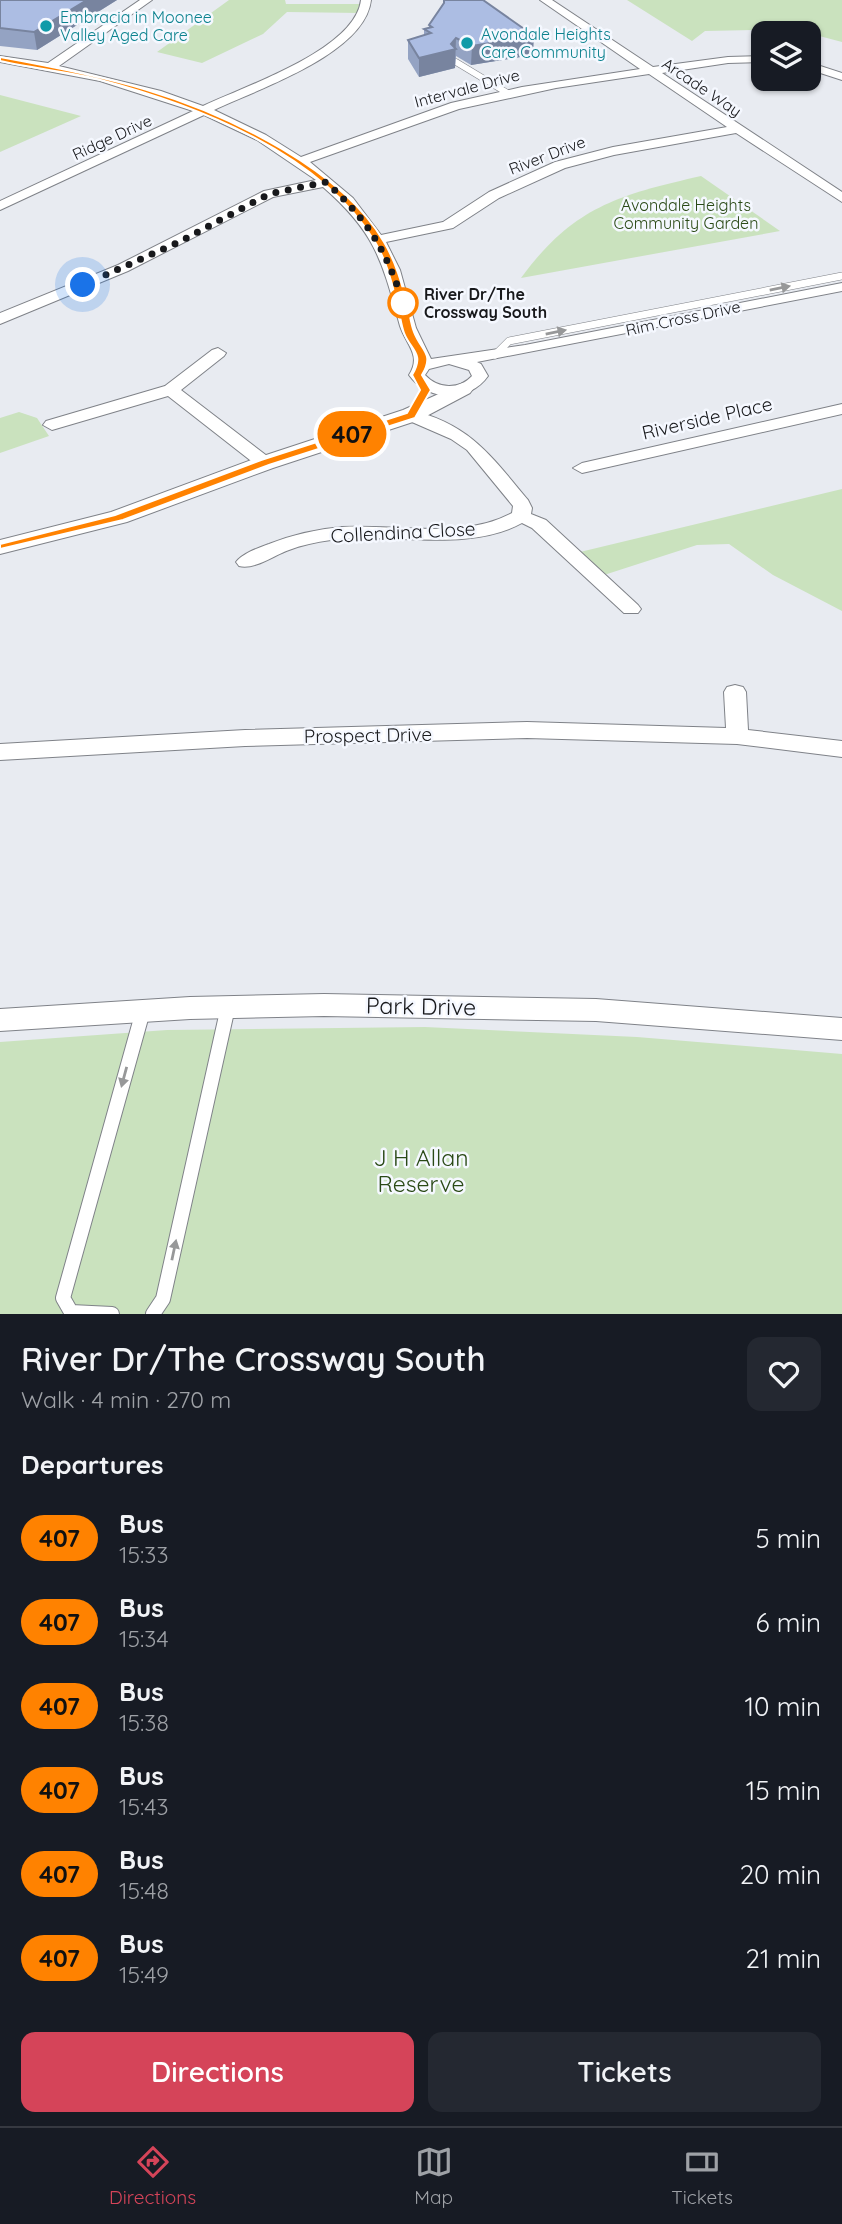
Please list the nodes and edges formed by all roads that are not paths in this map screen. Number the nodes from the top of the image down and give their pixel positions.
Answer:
1 (148, 0) edge
2 (366, 0) edge
3 (545, 0) edge
4 (0, 59) edge
5 (751, 59) edge
6 (456, 62) edge
7 (50, 66) junction
8 (821, 70) edge
9 (650, 71) junction
10 (842, 77) edge
11 (509, 94) junction
12 (206, 111) junction
13 (737, 129) junction
14 (300, 161) junction
15 (326, 182) junction
16 (842, 198) edge
17 (0, 206) edge
18 (378, 240) junction
19 (842, 276) edge
20 (842, 287) edge
21 (0, 318) edge
22 (414, 342) junction
23 (525, 350) junction
24 (218, 354) dead end
25 (495, 355) junction
26 (455, 360) junction
27 (424, 375) junction
28 (472, 382) junction
29 (171, 390) junction
30 (842, 409) edge
31 (411, 415) junction
32 (52, 425) dead end
33 (265, 463) junction
34 (582, 468) dead end
35 (521, 516) junction
36 (0, 547) edge
37 (246, 562) dead end
38 (631, 610) dead end
39 (734, 692) dead end
40 (737, 736) junction
41 (842, 749) edge
42 (0, 752) edge
43 (229, 1007) junction
44 (143, 1011) junction
45 (0, 1020) edge
46 (842, 1029) edge
47 (112, 1314) edge
48 (153, 1314) edge

1 - 7 street
2 - 12 street, Ridge Drive
3 - 9 street, Arcade Way
4 - 7 street
5 - 9 street, Intervale Drive
6 - 11 lane
7 - 12 street
8 - 10 street
9 - 11 street, Intervale Drive
9 - 13 street, Arcade Way
11 - 14 street, Intervale Drive
12 - 14 street
12 - 17 street, Ridge Drive
13 - 16 street, Arcade Way
13 - 18 street, River Drive
14 - 15 street
15 - 18 street
15 - 21 street
18 - 22 street
25 -> 19 lane
20 - 23 street, Rim Cross Drive
22 - 26 street
22 - 27 street
23 - 25 street, Rim Cross Drive
23 - 28 street, Rim Cross Drive
24 - 29 street
25 - 26 street, Rim Cross Drive
26 - 27 street, Rim Cross Drive
26 - 28 street
27 - 28 street
27 - 31 street
28 - 31 street
29 - 32 street
29 - 33 street
30 - 34 street, Riverside Place
31 - 33 street
31 - 35 street
33 - 36 street
35 - 37 street, Collendina Close
35 - 38 street
39 - 40 street
40 - 41 street, Prospect Drive
40 - 42 street, Prospect Drive
43 - 44 street, Park Drive
43 - 46 street, Park Drive
48 -> 43 lane
44 - 45 street, Park Drive
44 -> 47 lane

